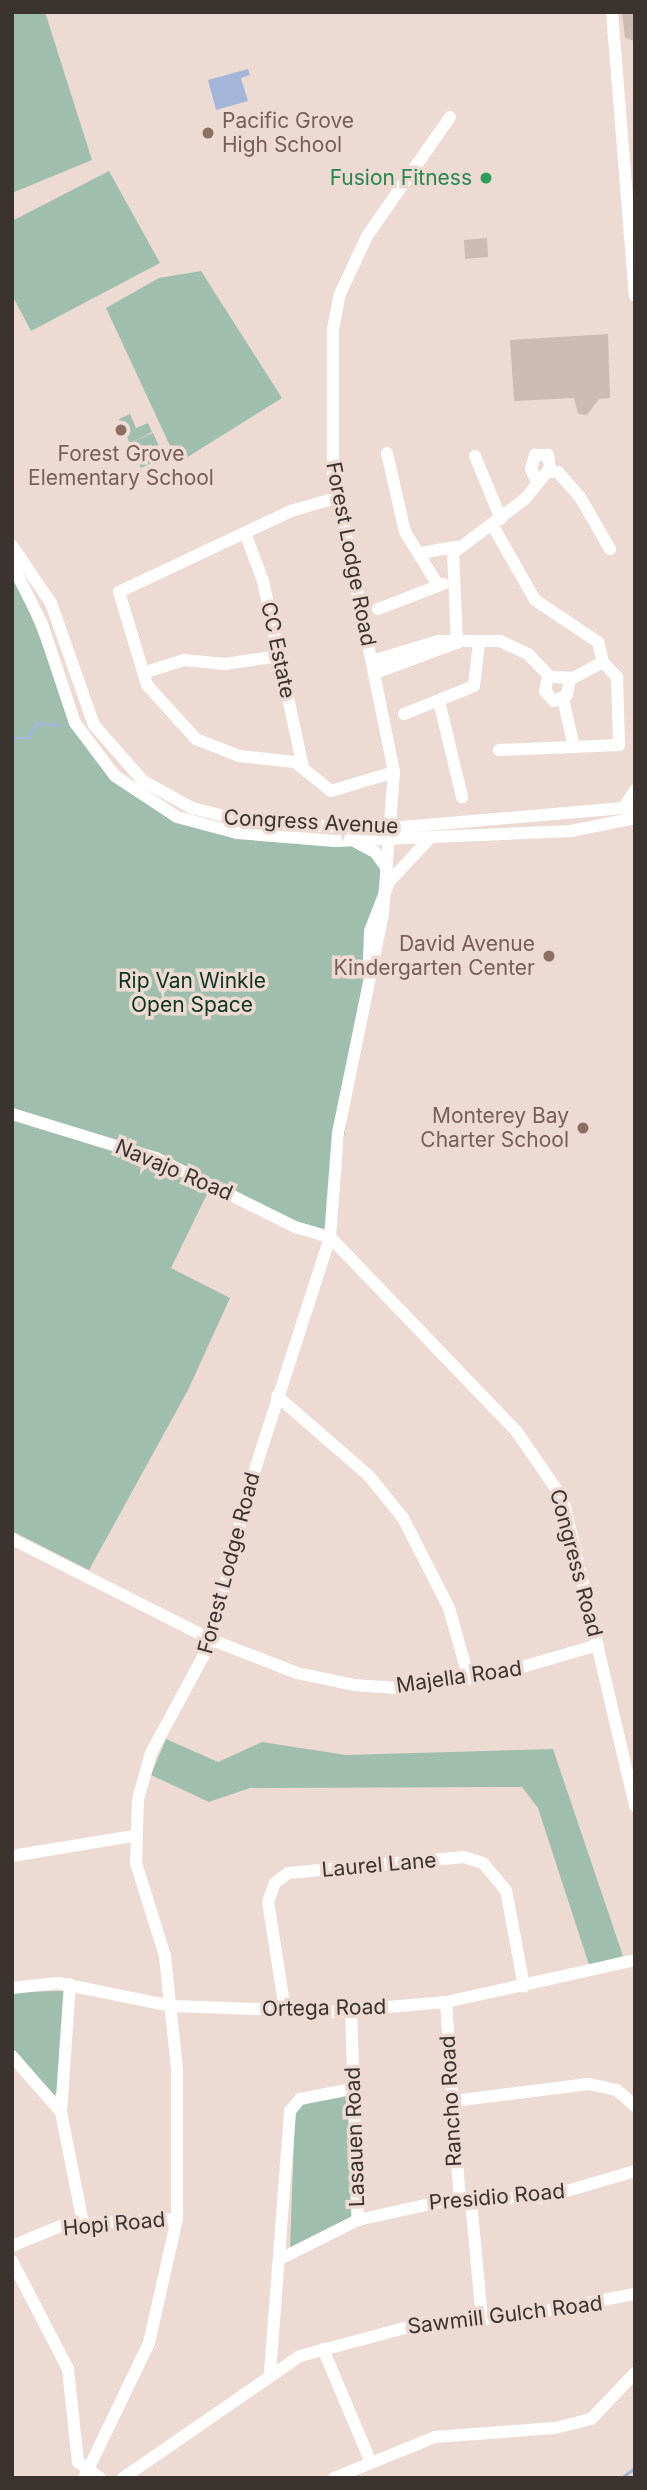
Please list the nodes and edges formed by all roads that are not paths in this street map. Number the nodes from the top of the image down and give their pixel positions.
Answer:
1 (612, 12) edge
2 (450, 117) dead end
3 (629, 143) edge
4 (635, 295) edge
5 (387, 453) dead end
6 (475, 456) dead end
7 (550, 470) junction
8 (536, 480) junction
9 (336, 498) junction
10 (497, 523) junction
11 (245, 533) junction
12 (12, 546) edge
13 (456, 547) junction
14 (610, 549) dead end
15 (421, 553) junction
16 (12, 564) edge
17 (454, 581) junction
18 (438, 585) junction
19 (378, 610) dead end
20 (479, 642) junction
21 (457, 643) junction
22 (279, 656) junction
23 (603, 662) junction
24 (374, 667) junction
25 (142, 673) junction
26 (548, 677) junction
27 (569, 679) junction
28 (564, 699) junction
29 (439, 701) junction
30 (404, 714) dead end
31 (574, 747) junction
32 (499, 750) dead end
33 (303, 768) junction
34 (394, 772) junction
35 (635, 790) edge
36 (462, 797) dead end
37 (629, 807) edge
38 (635, 818) edge
39 (389, 833) junction
40 (433, 836) junction
41 (349, 841) junction
42 (386, 867) junction
43 (383, 897) junction
44 (12, 1114) edge
45 (330, 1237) junction
46 (277, 1396) junction
47 (12, 1539) edge
48 (212, 1640) junction
49 (598, 1644) junction
50 (469, 1679) junction
51 (635, 1805) edge
52 (133, 1836) junction
53 (12, 1856) edge
54 (635, 1960) edge
55 (70, 1984) junction
56 (524, 1986) junction
57 (12, 1988) edge
58 (446, 2002) junction
59 (171, 2006) junction
60 (285, 2010) junction
61 (351, 2011) junction
62 (12, 2056) edge
63 (352, 2090) junction
64 (453, 2101) junction
65 (635, 2106) edge
66 (61, 2112) junction
67 (635, 2171) edge
68 (465, 2200) junction
69 (177, 2219) junction
70 (358, 2220) junction
71 (83, 2222) junction
72 (12, 2246) edge
73 (282, 2258) junction
74 (12, 2261) edge
75 (635, 2294) edge
76 (482, 2319) junction
77 (323, 2349) junction
78 (270, 2372) junction
79 (635, 2373) edge
80 (370, 2459) junction
81 (91, 2476) edge
82 (122, 2478) edge
83 (334, 2478) edge

1 - 3 street
2 - 9 street, Forest Lodge Road
3 - 4 street
5 - 15 street
6 - 10 street
7 - 8 street
7 - 8 street
7 - 14 street
8 - 10 street
9 - 11 street
9 - 24 street, Forest Lodge Road
10 - 13 street
10 - 23 street
11 - 22 street, CC Estate
11 - 25 street
12 - 39 street, Congress Avenue
13 - 15 street
13 - 17 street
15 - 18 street
16 - 41 street, Congress Avenue
17 - 18 street
17 - 21 street
18 - 19 street
20 - 21 street
20 - 26 street
20 - 29 street
21 - 24 street
22 - 25 street
22 - 33 street, CC Estate
23 - 27 street
23 - 31 street
24 - 34 street, Forest Lodge Road
25 - 33 street
26 - 27 street
26 - 28 street
27 - 28 street
28 - 31 street
29 - 30 street
29 - 36 street
31 - 32 street
33 - 34 street
34 - 39 street, Forest Lodge Road
35 - 37 street
37 - 39 street, Congress Avenue
38 - 40 street, Congress Avenue
39 - 40 street, Congress Avenue
39 - 41 street, Congress Avenue
39 - 42 street, Forest Lodge Road
40 - 43 street
41 - 42 street
42 - 43 street, Forest Lodge Road
43 - 45 street, Forest Lodge Road
44 - 45 street, Navajo Road
45 - 46 street, Forest Lodge Road
45 - 49 street, Congress Road
46 - 48 street, Forest Lodge Road
46 - 50 street
47 - 48 street, Majella Road
48 - 50 street, Majella Road
48 - 52 street, Forest Lodge Road
49 - 50 street, Majella Road
49 - 51 street, Congress Road
52 - 53 street
52 - 59 street, Forest Lodge Road
54 - 56 street, Ortega Road
55 - 57 street, Ortega Road
55 - 59 street, Ortega Road
55 - 66 street
56 - 58 street, Ortega Road
56 - 60 street, Laurel Lane
58 - 61 street, Ortega Road
58 - 64 street, Rancho Road
59 - 60 street, Ortega Road
59 - 69 street, Forest Lodge Road
60 - 61 street, Ortega Road
61 - 63 street, Lasauen Road
62 - 66 street
63 - 70 street, Lasauen Road
63 - 73 street
64 - 65 street
64 - 68 street, Rancho Road
66 - 71 street
67 - 68 street, Presidio Road
68 - 70 street, Presidio Road
68 - 76 street, Rancho Road
69 - 71 street, Hopi Road
69 - 81 street, Forest Lodge Road
70 - 73 street, Lasauen Road
71 - 72 street, Hopi Road
73 - 78 street
74 - 81 street
75 - 76 street, Sawmill Gulch Road
76 - 77 street, Sawmill Gulch Road
77 - 78 street, Sawmill Gulch Road
77 - 80 street
78 - 82 street, Sawmill Gulch Road
79 - 80 street
80 - 83 street

